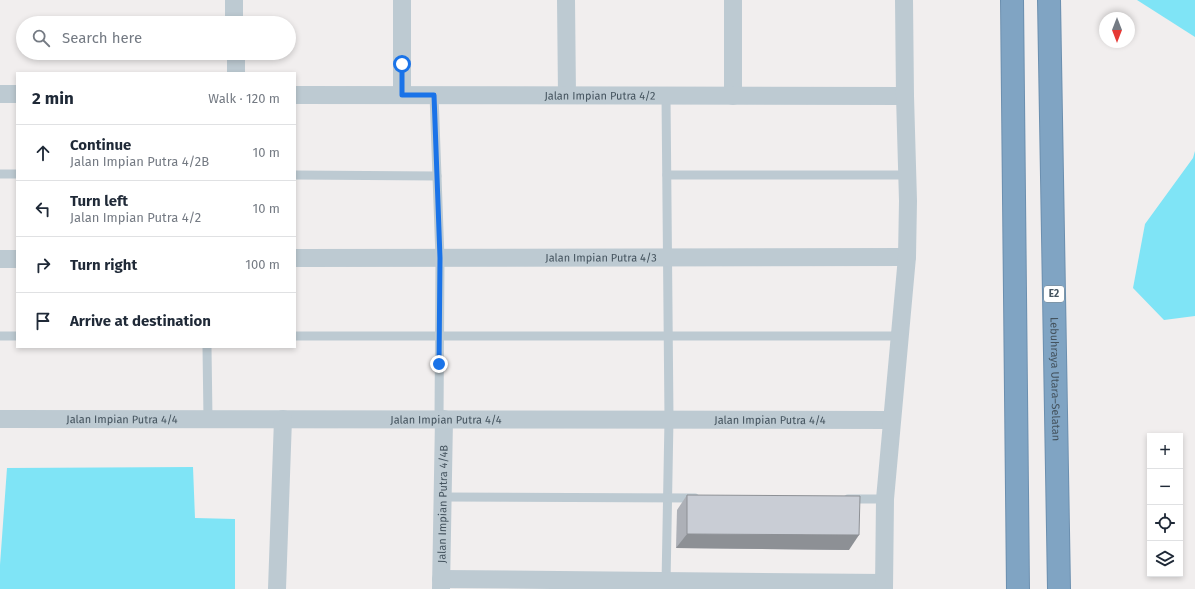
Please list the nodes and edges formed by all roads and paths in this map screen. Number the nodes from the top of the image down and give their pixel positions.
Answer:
1 (234, 0) edge
2 (402, 0) edge
3 (566, 0) edge
4 (732, 0) edge
5 (904, 0) edge
6 (1012, 0) edge
7 (1050, 0) edge
8 (234, 16) edge
9 (236, 60) edge
10 (236, 72) edge
11 (0, 94) edge
12 (16, 94) edge
13 (296, 95) edge
14 (402, 95) junction
15 (434, 95) junction
16 (567, 95) junction
17 (666, 96) junction
18 (733, 96) junction
19 (905, 96) junction
20 (0, 174) edge
21 (16, 174) edge
22 (296, 175) edge
23 (667, 175) junction
24 (907, 175) junction
25 (437, 176) junction
26 (668, 257) junction
27 (907, 257) junction
28 (296, 258) edge
29 (440, 258) junction
30 (0, 259) edge
31 (16, 259) edge
32 (0, 336) edge
33 (16, 336) edge
34 (296, 336) edge
35 (439, 336) junction
36 (669, 336) junction
37 (900, 336) junction
38 (206, 348) edge
39 (0, 419) edge
40 (208, 419) junction
41 (283, 419) junction
42 (442, 419) junction
43 (669, 419) junction
44 (891, 420) junction
45 (442, 497) junction
46 (668, 498) junction
47 (707, 498) edge
48 (838, 499) edge
49 (885, 499) junction
50 (441, 584) edge
51 (666, 585) edge
52 (884, 586) edge
53 (277, 589) edge
54 (1018, 589) edge
55 (1059, 589) edge

1 - 8 street
2 - 14 street
3 - 16 street
4 - 18 street
5 - 19 street
6 - 54 highway
7 - 55 highway, Lebuhraya Utara–Selatan / E2
9 - 10 street
11 - 12 street
13 - 14 street, Jalan Impian Putra 4/2
14 - 15 street, Jalan Impian Putra 4/2
15 - 16 street, Jalan Impian Putra 4/2
15 - 25 lane
16 - 17 street, Jalan Impian Putra 4/2
17 - 18 street, Jalan Impian Putra 4/2
17 - 23 lane
18 - 19 street, Jalan Impian Putra 4/2
19 - 24 street
20 - 21 lane
22 - 25 lane
23 - 24 lane
23 - 26 lane
24 - 27 street
25 - 29 lane
26 - 27 street, Jalan Impian Putra 4/3
26 - 29 street, Jalan Impian Putra 4/3
26 - 36 lane
27 - 37 street
28 - 29 street, Jalan Impian Putra 4/3
29 - 35 lane
30 - 31 street
32 - 33 lane
34 - 35 lane
35 - 36 lane
35 - 42 lane
36 - 37 lane
36 - 43 lane
37 - 44 street
38 - 40 lane
39 - 40 street, Jalan Impian Putra 4/4
40 - 41 street, Jalan Impian Putra 4/4
41 - 42 street, Jalan Impian Putra 4/4
41 - 53 street
42 - 43 street, Jalan Impian Putra 4/4
42 - 45 street, Jalan Impian Putra 4/4B
43 - 44 street, Jalan Impian Putra 4/4
43 - 46 lane
44 - 49 street
45 - 46 lane
45 - 50 street, Jalan Impian Putra 4/4B
46 - 47 lane
46 - 51 lane
48 - 49 lane
49 - 52 street
50 - 51 street
51 - 52 street

